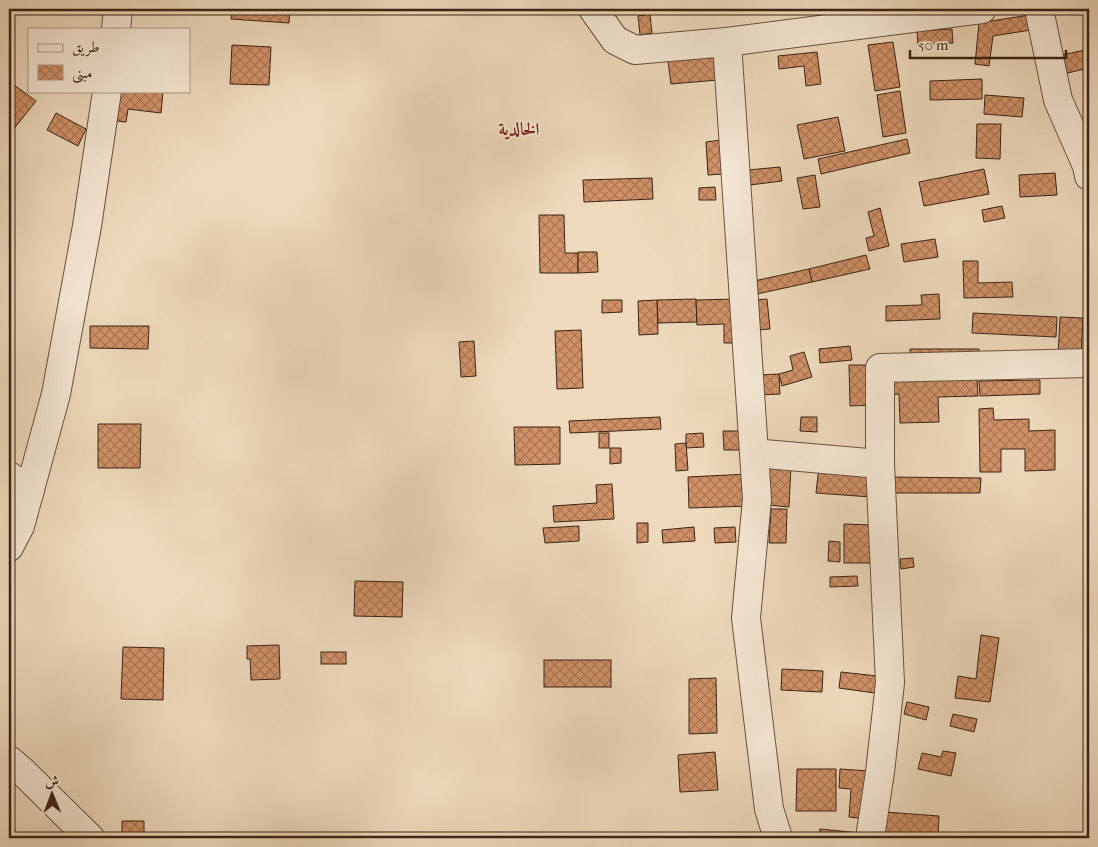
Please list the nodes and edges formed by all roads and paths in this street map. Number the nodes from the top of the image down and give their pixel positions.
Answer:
1 (118, 9) edge
2 (593, 9) edge
3 (982, 9) edge
4 (1039, 9) edge
5 (116, 28) edge
6 (727, 42) junction
7 (107, 92) edge
8 (1089, 176) edge
9 (1089, 363) edge
10 (754, 453) junction
11 (880, 464) junction
12 (19, 483) edge
13 (9, 548) edge
14 (9, 760) edge
15 (90, 838) edge
16 (778, 838) edge
17 (870, 838) edge

1 - 5 street
2 - 6 street
3 - 6 street
4 - 8 street
6 - 10 street
7 - 12 street
9 - 11 street
10 - 11 street
10 - 16 street
11 - 17 street
12 - 13 street
14 - 15 street

